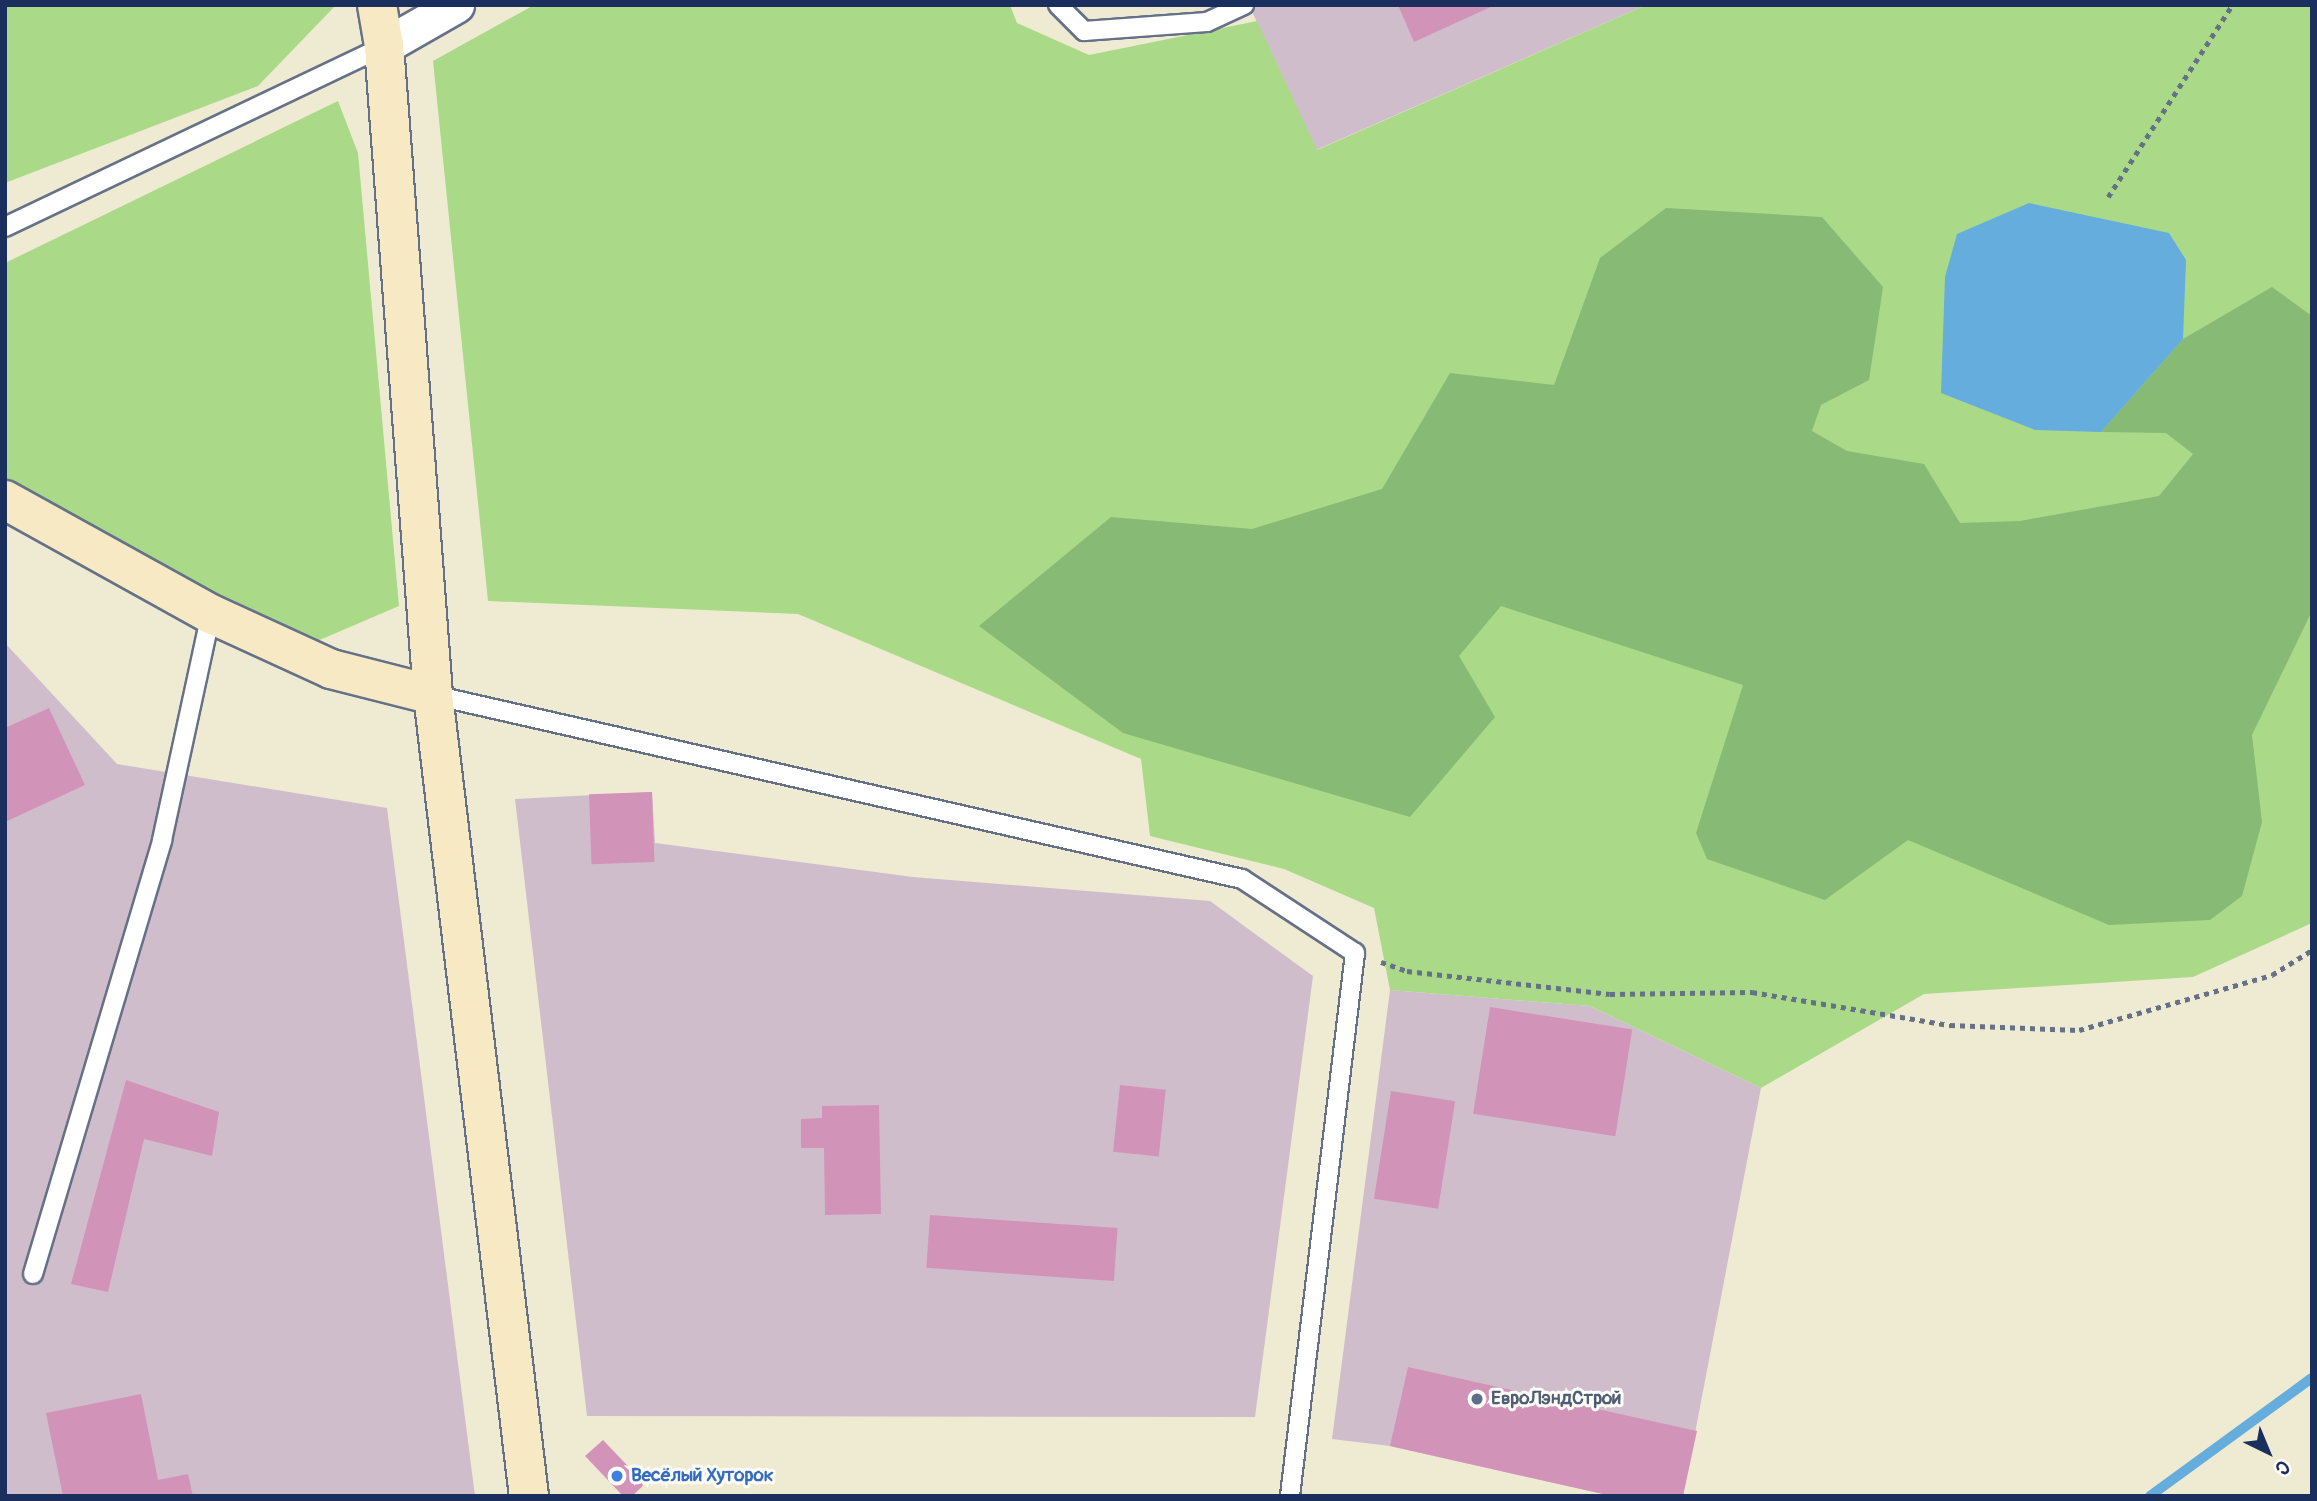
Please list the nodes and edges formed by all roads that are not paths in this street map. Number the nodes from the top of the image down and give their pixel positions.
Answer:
1 (377, 5) edge
2 (456, 5) edge
3 (1058, 5) edge
4 (1244, 5) edge
5 (384, 46) junction
6 (5, 227) edge
7 (5, 500) edge
8 (211, 614) junction
9 (433, 695) junction
10 (33, 1274) dead end
11 (528, 1479) edge
12 (559, 1496) edge
13 (1290, 1496) edge

1 - 5 street
2 - 5 street
3 - 4 lane
5 - 6 lane
5 - 9 street
7 - 8 street
8 - 9 street
8 - 10 lane
9 - 11 street
9 - 13 lane
11 - 12 street

